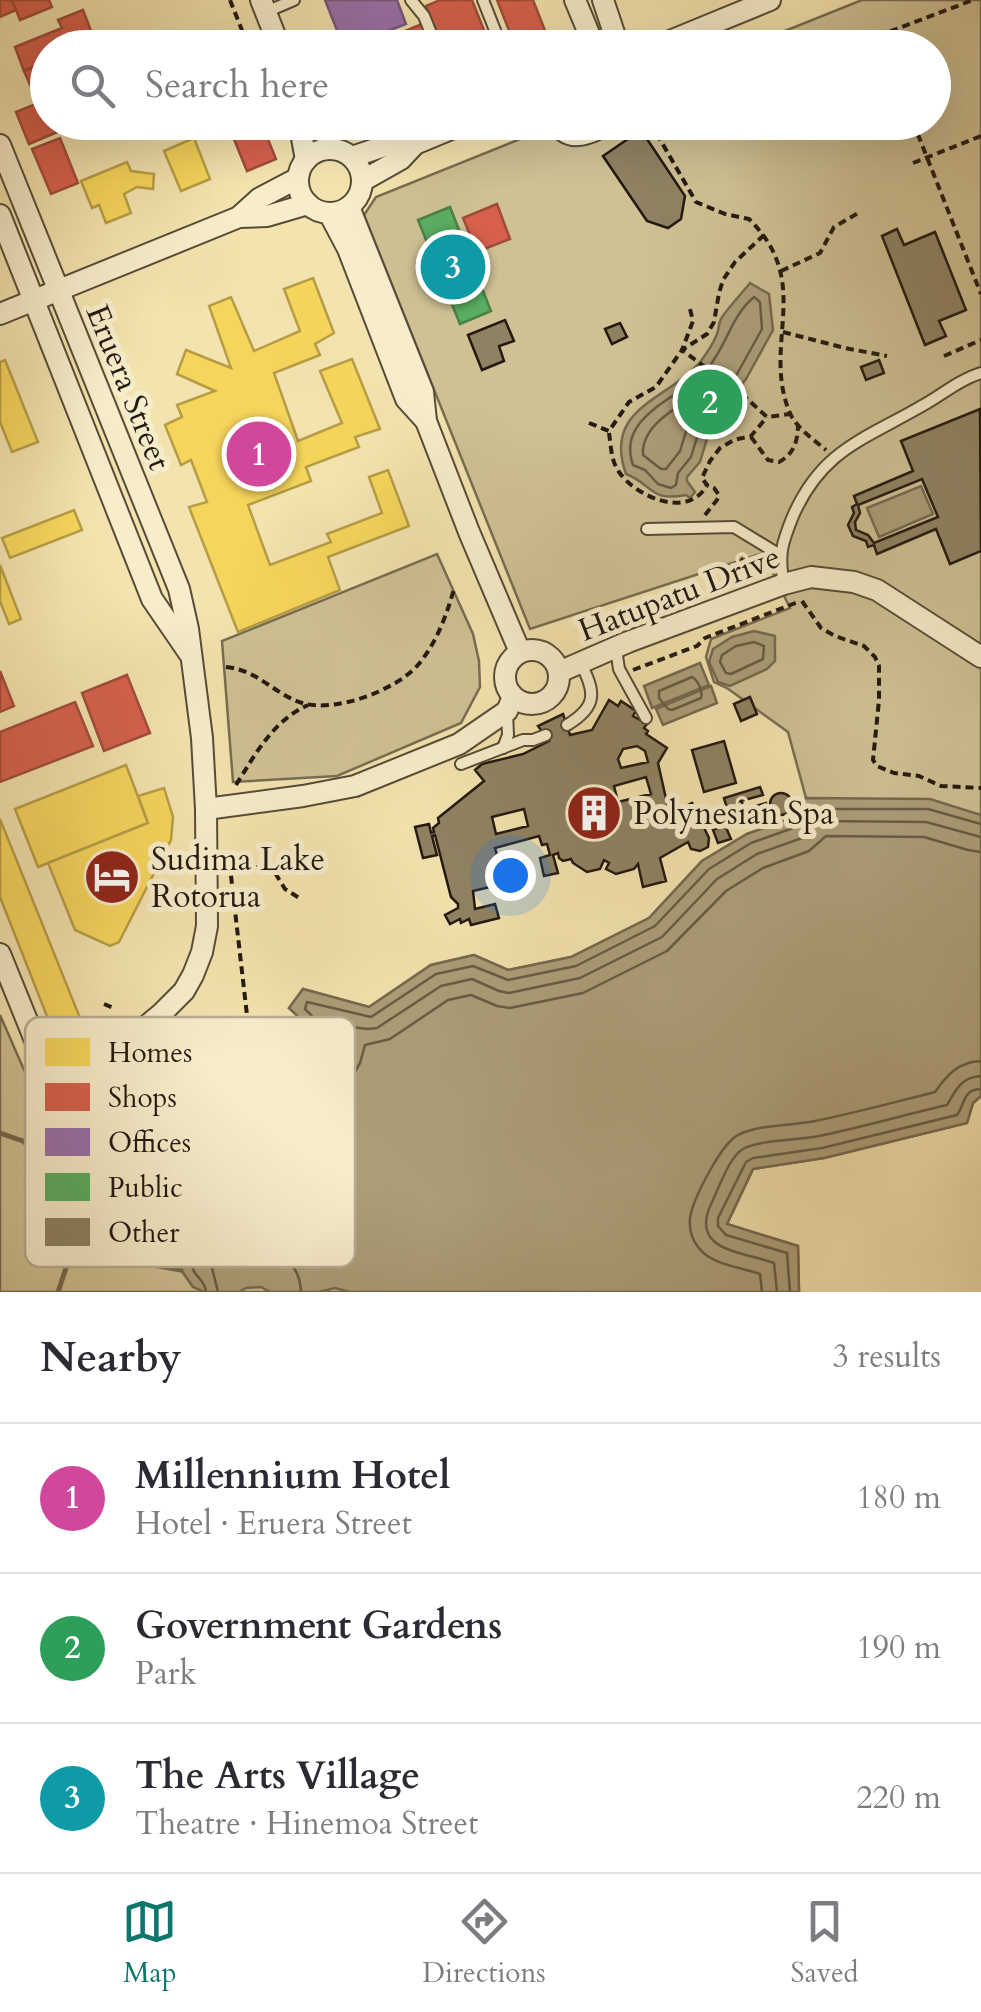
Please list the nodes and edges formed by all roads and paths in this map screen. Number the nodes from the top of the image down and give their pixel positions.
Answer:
1 (230, 0) edge
2 (294, 0) edge
3 (411, 0) edge
4 (484, 0) edge
5 (575, 0) edge
6 (603, 0) edge
7 (770, 0) edge
8 (973, 0) edge
9 (264, 6) edge
10 (241, 30) edge
11 (273, 30) edge
12 (430, 30) edge
13 (495, 30) edge
14 (588, 30) edge
15 (613, 30) edge
16 (697, 30) edge
17 (894, 30) edge
18 (981, 136) edge
19 (300, 140) edge
20 (333, 140) edge
21 (372, 140) edge
22 (424, 140) edge
23 (660, 140) edge
24 (920, 140) edge
25 (374, 144) dead end
26 (414, 144) junction
27 (0, 145) edge
28 (343, 153) junction
29 (927, 157) junction
30 (913, 163) dead end
31 (302, 169) junction
32 (362, 181) junction
33 (308, 204) junction
34 (339, 210) junction
35 (860, 212) dead end
36 (0, 215) edge
37 (239, 217) junction
38 (34, 231) junction
39 (764, 235) junction
40 (10, 241) junction
41 (780, 271) junction
42 (57, 290) junction
43 (981, 294) edge
44 (34, 300) junction
45 (690, 309) dead end
46 (0, 314) edge
47 (783, 332) junction
48 (981, 340) edge
49 (682, 350) junction
50 (887, 356) dead end
51 (944, 356) dead end
52 (981, 373) edge
53 (790, 414) junction
54 (767, 417) junction
55 (589, 424) dead end
56 (798, 424) junction
57 (113, 427) junction
58 (609, 431) junction
59 (88, 436) junction
60 (750, 436) junction
61 (834, 458) junction
62 (707, 486) junction
63 (153, 524) junction
64 (701, 527) junction
65 (647, 529) dead end
66 (127, 536) junction
67 (780, 555) junction
68 (784, 584) junction
69 (454, 590) dead end
70 (802, 600) junction
71 (616, 648) junction
72 (520, 652) junction
73 (190, 655) junction
74 (981, 658) edge
75 (580, 663) junction
76 (226, 667) dead end
77 (632, 670) dead end
78 (558, 672) junction
79 (510, 704) junction
80 (308, 705) junction
81 (646, 718) dead end
82 (567, 725) dead end
83 (546, 735) dead end
84 (523, 740) junction
85 (503, 748) junction
86 (462, 764) dead end
87 (981, 788) edge
88 (232, 790) dead end
89 (206, 808) junction
90 (301, 898) dead end
91 (0, 954) edge
92 (104, 1004) dead end
93 (116, 1009) dead end
94 (26, 1017) edge
95 (157, 1017) edge
96 (248, 1017) edge

1 - 10 path
2 - 9 lane
3 - 12 lane
4 - 13 lane
5 - 14 street
6 - 15 street
7 - 16 street
8 - 17 path
9 - 11 street
18 - 29 path
19 - 31 street
20 - 28 street
21 - 25 path
22 - 26 street
23 - 39 path
24 - 29 path
26 - 28 street
26 - 32 street
27 - 38 street, Eruera Street
28 - 31 street
28 - 32 street
29 - 30 path
29 - 43 path
31 - 33 street
31 - 37 street
32 - 34 street
33 - 34 street
33 - 37 street
34 - 72 street
35 - 41 path
36 - 40 street, Eruera Street
37 - 42 street
38 - 40 lane
38 - 42 street, Eruera Street
39 - 41 path
39 - 49 path
40 - 44 street, Eruera Street
41 - 47 path
42 - 44 street
42 - 57 street, Eruera Street
44 - 46 street
44 - 59 street, Eruera Street
45 - 49 path
47 - 50 path
47 - 53 path
48 - 51 path
49 - 54 path
49 - 58 path
52 - 61 lane
53 - 54 path
53 - 56 path
54 - 60 path
55 - 58 path
56 - 60 path
56 - 61 path
57 - 59 lane
57 - 63 street, Eruera Street
58 - 62 path
59 - 66 street, Eruera Street
60 - 62 path
61 - 67 lane
62 - 64 path
63 - 66 lane
63 - 73 street, Eruera Street
64 - 65 lane
64 - 67 lane
66 - 73 street, Eruera Street
67 - 68 lane
68 - 70 path
68 - 71 street, Hatupatu Drive
68 - 74 street, Hatupatu Drive
69 - 80 path
70 - 77 path
70 - 87 path
71 - 75 street, Hatupatu Drive
71 - 81 lane
72 - 78 street
72 - 79 street
73 - 89 street, Eruera Street
75 - 78 street, Hatupatu Drive
75 - 82 lane
76 - 80 path
78 - 79 street
79 - 84 lane
79 - 85 lane
79 - 89 street
80 - 88 path
83 - 84 lane
84 - 85 lane
85 - 86 lane
89 - 95 street, Eruera Street
90 - 96 path
91 - 94 street, Eruera Street
92 - 93 path

